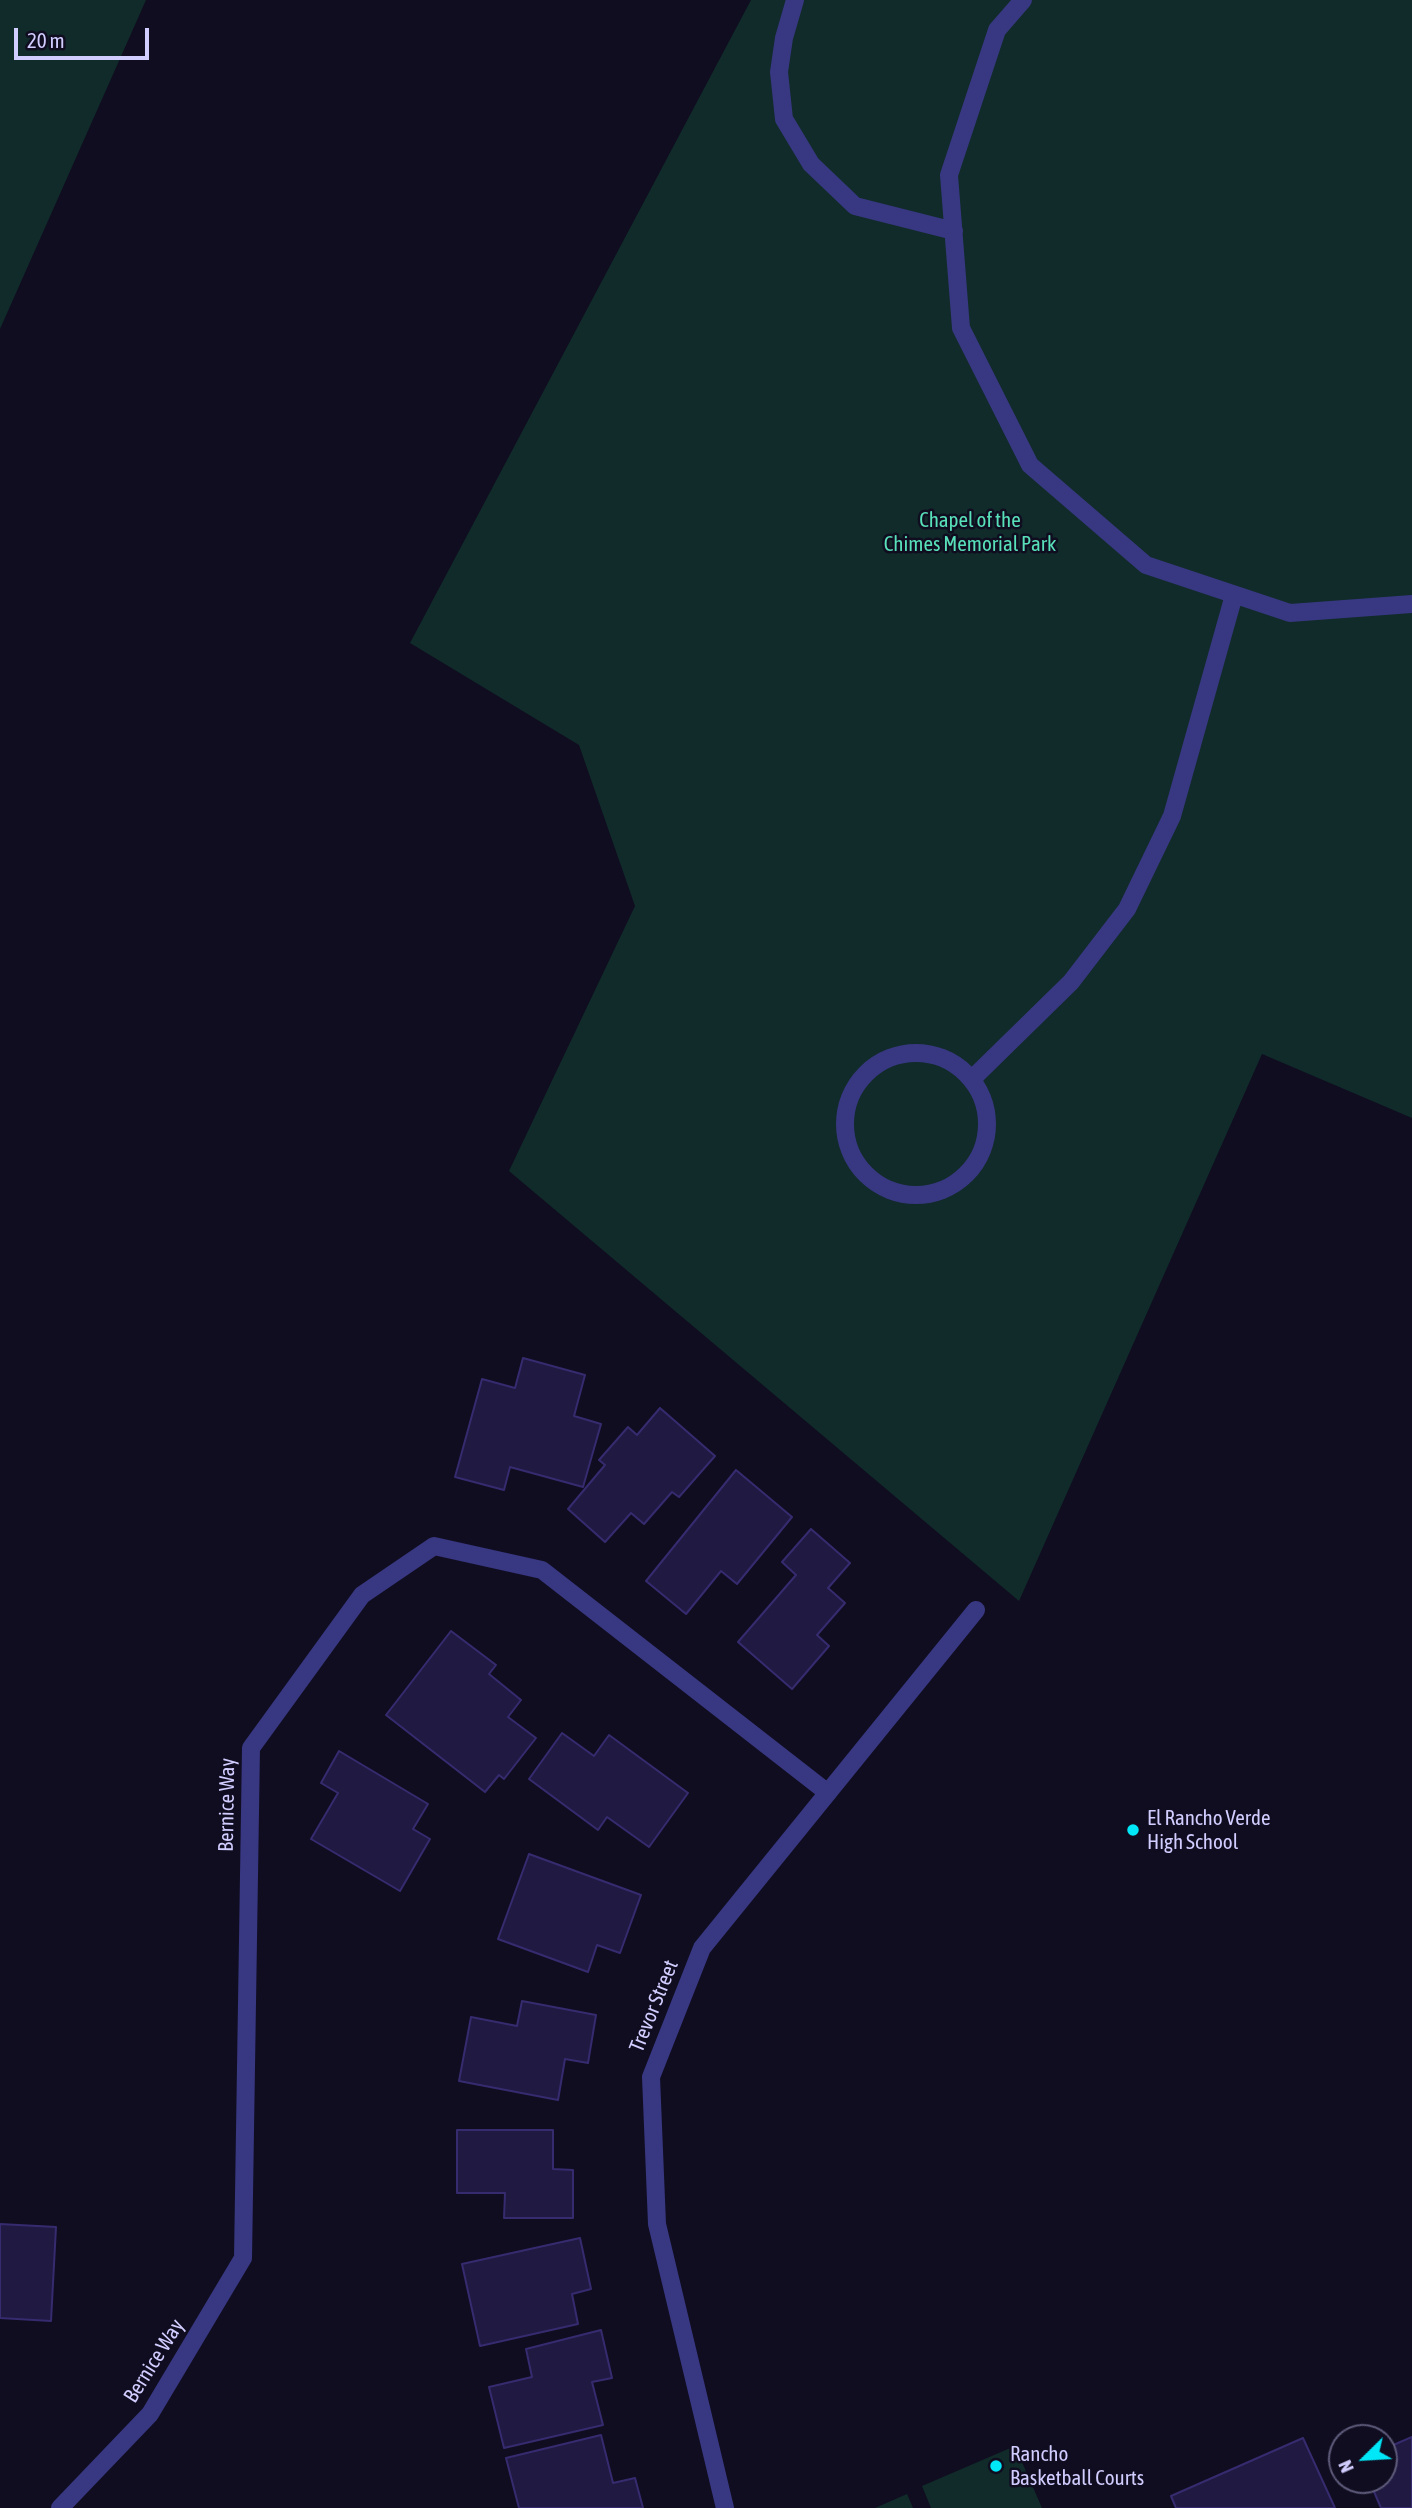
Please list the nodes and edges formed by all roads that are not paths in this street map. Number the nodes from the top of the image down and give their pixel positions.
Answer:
1 (795, 0) edge
2 (1023, 0) edge
3 (954, 231) junction
4 (1234, 594) junction
5 (1412, 604) edge
6 (972, 1079) junction
7 (976, 1610) dead end
8 (828, 1793) junction
9 (60, 2508) edge
10 (725, 2508) edge

1 - 3 street
2 - 3 street
3 - 4 street
4 - 5 street
4 - 6 street
6 - 6 street
7 - 8 street, Trevor Street
8 - 9 street, Bernice Way
8 - 10 street, Trevor Street

